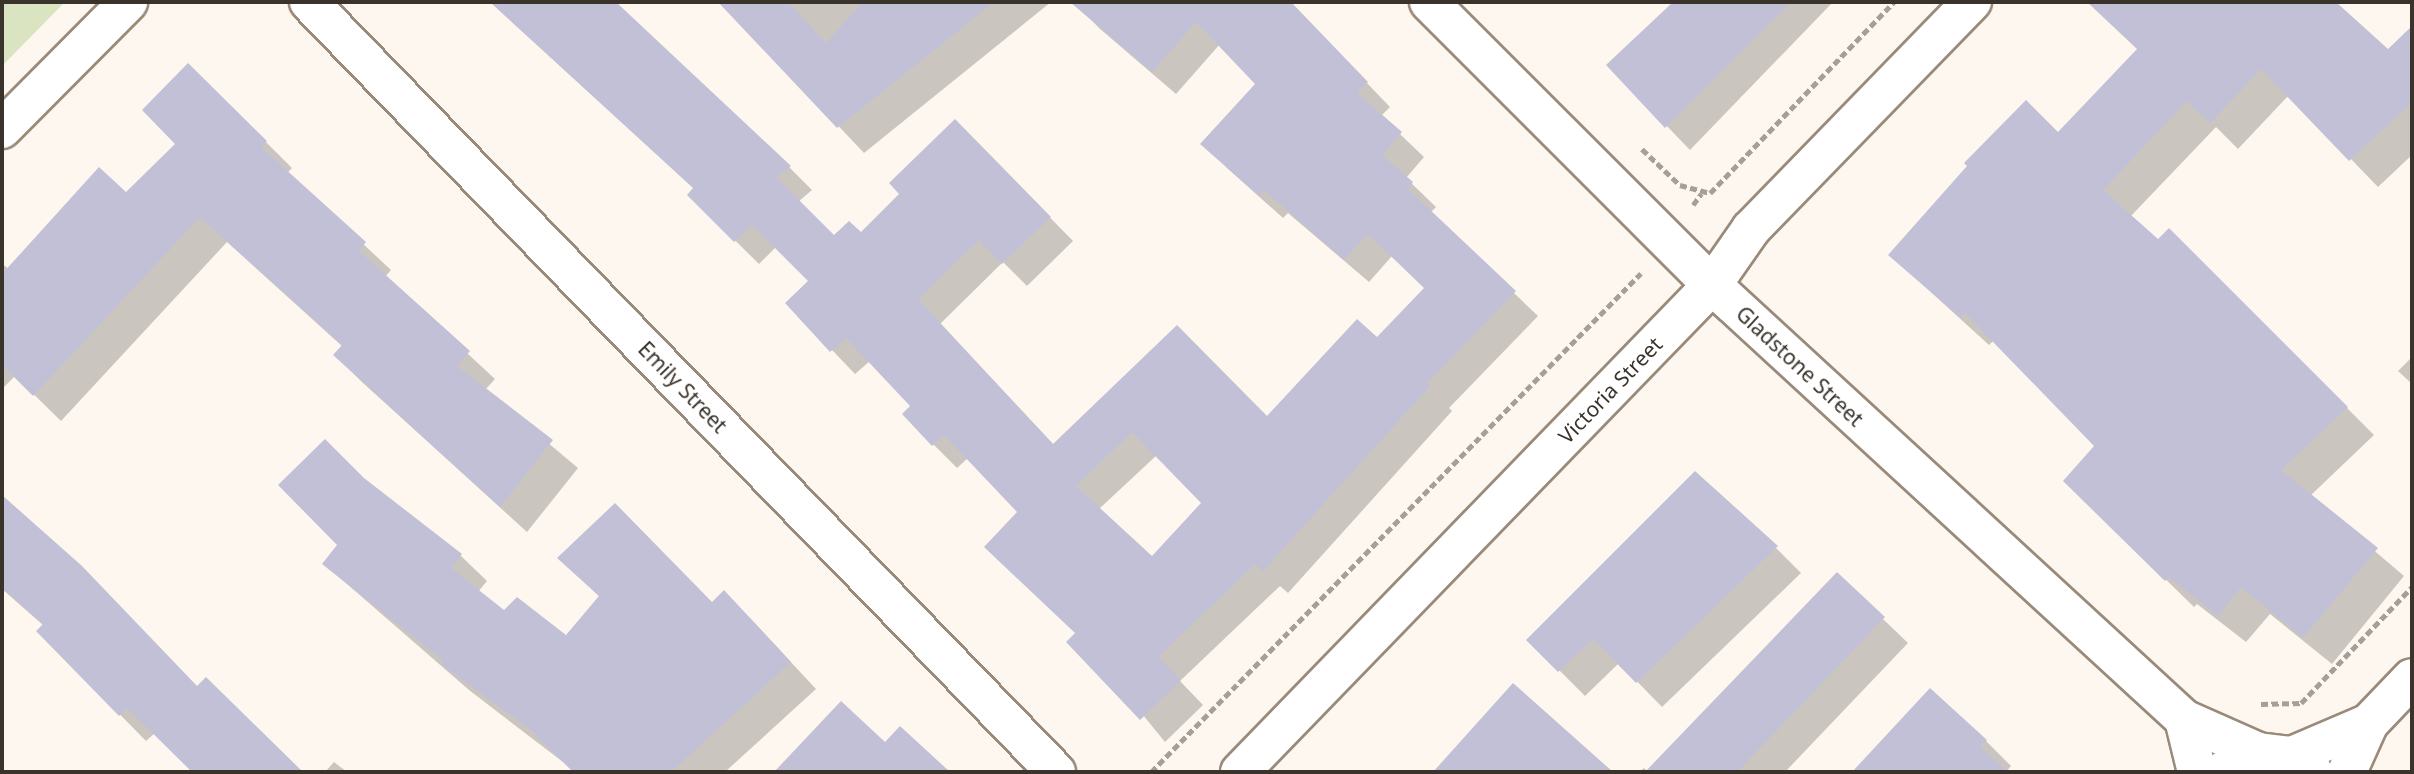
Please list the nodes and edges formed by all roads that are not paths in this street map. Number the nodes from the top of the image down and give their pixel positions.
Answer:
1 (128, 2) edge
2 (309, 2) edge
3 (1429, 2) edge
4 (1972, 2) edge
5 (2, 130) edge
6 (1712, 285) junction
7 (2412, 678) edge
8 (2192, 722) junction
9 (2370, 723) junction
10 (2288, 760) edge
11 (1056, 772) edge
12 (1240, 772) edge
13 (2197, 772) edge
14 (2221, 772) edge
15 (2347, 772) edge

1 - 5 street
2 - 11 street, Emily Street
3 - 6 street, Gladstone Street
4 - 6 street, Victoria Street
6 - 8 street, Gladstone Street
6 - 12 street, Victoria Street
7 - 9 street
8 - 10 street, Gladstone Street
8 - 13 street
9 - 10 street
9 - 15 street
10 - 14 street

